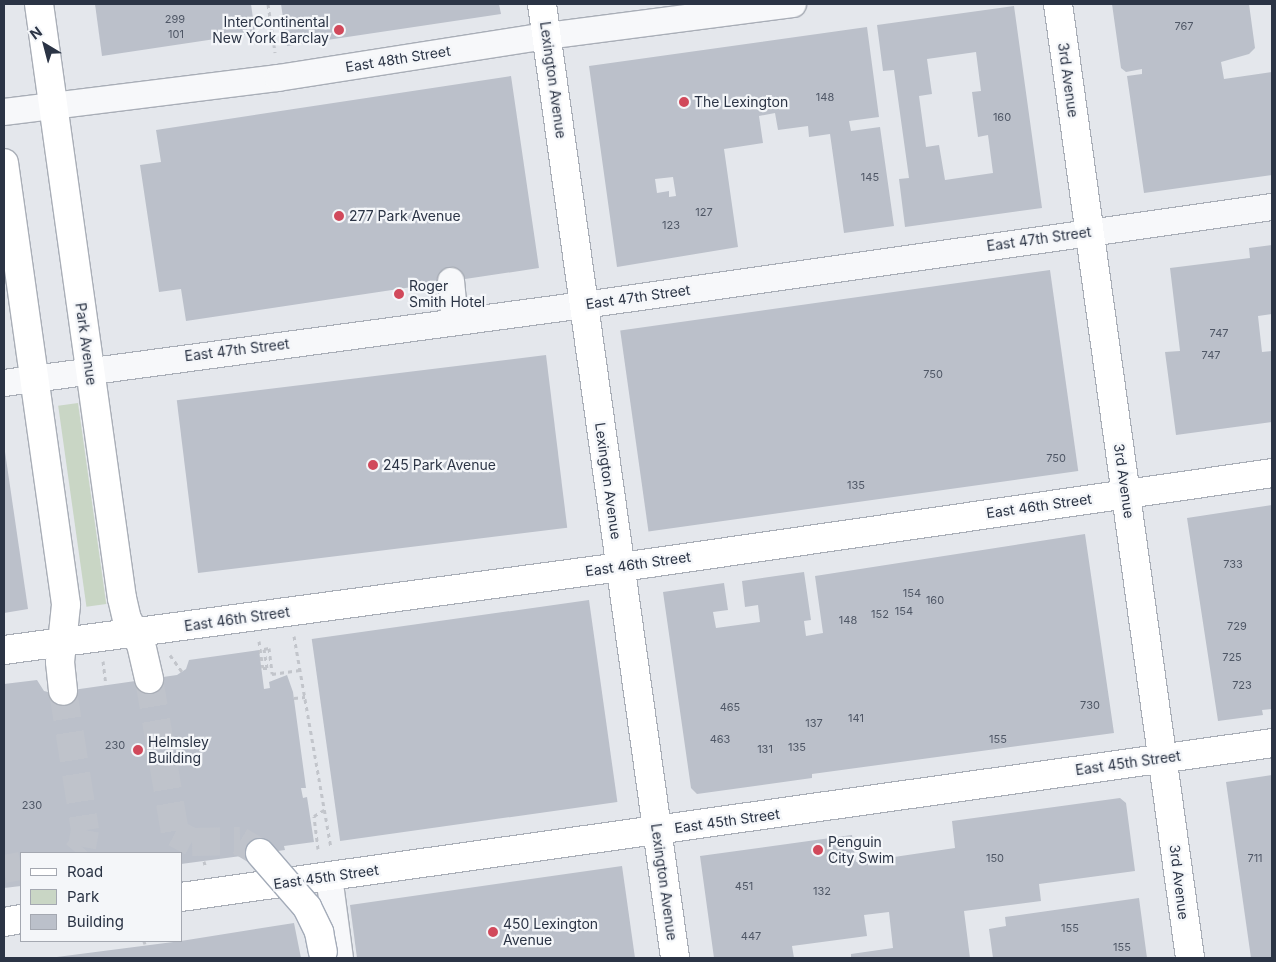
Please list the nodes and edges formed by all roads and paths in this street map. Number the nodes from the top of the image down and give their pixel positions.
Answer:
1 (39, 4) edge
2 (268, 4) edge
3 (542, 4) edge
4 (793, 4) edge
5 (1058, 4) edge
6 (547, 36) junction
7 (274, 52) dead end
8 (53, 105) junction
9 (4, 112) edge
10 (4, 163) edge
11 (1272, 207) edge
12 (1090, 231) junction
13 (451, 281) dead end
14 (584, 305) junction
15 (454, 322) junction
16 (90, 370) junction
17 (34, 378) junction
18 (4, 382) edge
19 (1272, 473) edge
20 (1126, 493) junction
21 (620, 567) junction
22 (135, 633) junction
23 (259, 638) dead end
24 (295, 641) dead end
25 (63, 643) junction
26 (4, 650) edge
27 (169, 651) dead end
28 (103, 660) dead end
29 (300, 670) junction
30 (183, 673) dead end
31 (149, 679) tunnel mouth
32 (106, 685) dead end
33 (63, 691) tunnel mouth
34 (304, 697) junction
35 (294, 698) dead end
36 (1272, 743) edge
37 (1163, 758) junction
38 (324, 810) junction
39 (657, 831) junction
40 (331, 847) dead end
41 (318, 849) dead end
42 (260, 853) tunnel mouth
43 (329, 876) junction
44 (182, 897) edge
45 (20, 919) edge
46 (4, 922) edge
47 (324, 958) edge
48 (340, 958) edge
49 (675, 958) edge
50 (1190, 958) edge

1 - 8 main road, Park Avenue
2 - 7 path
3 - 6 main road, Lexington Avenue
4 - 6 street, East 48th Street
5 - 12 main road, 3rd Avenue
6 - 8 street, East 48th Street
6 - 14 main road, Lexington Avenue
8 - 9 street, East 48th Street
8 - 16 main road, Park Avenue
10 - 17 main road
11 - 12 street, East 47th Street
12 - 14 street, East 47th Street
12 - 20 main road, 3rd Avenue
13 - 15 street
14 - 15 street, East 47th Street
14 - 21 main road, Lexington Avenue
15 - 16 street, East 47th Street
16 - 17 street, East 47th Street
16 - 22 main road, Park Avenue
17 - 18 street, East 47th Street
17 - 25 main road
19 - 20 main road, East 46th Street
20 - 21 main road, East 46th Street
20 - 37 main road, 3rd Avenue
21 - 22 main road, East 46th Street
21 - 39 main road, Lexington Avenue
22 - 25 main road, East 46th Street
22 - 31 main road, Park Avenue
23 - 29 path
24 - 29 path
25 - 26 main road, East 46th Street
25 - 33 main road
27 - 30 path
28 - 32 path
29 - 34 path
34 - 35 path
34 - 38 path
36 - 37 main road, East 45th Street
37 - 39 main road, East 45th Street
37 - 50 main road, 3rd Avenue
38 - 40 path
38 - 41 path
39 - 43 main road, East 45th Street
39 - 49 main road, Lexington Avenue
42 - 47 main road, bridge
43 - 44 main road, East 45th Street
43 - 48 street
45 - 46 main road

